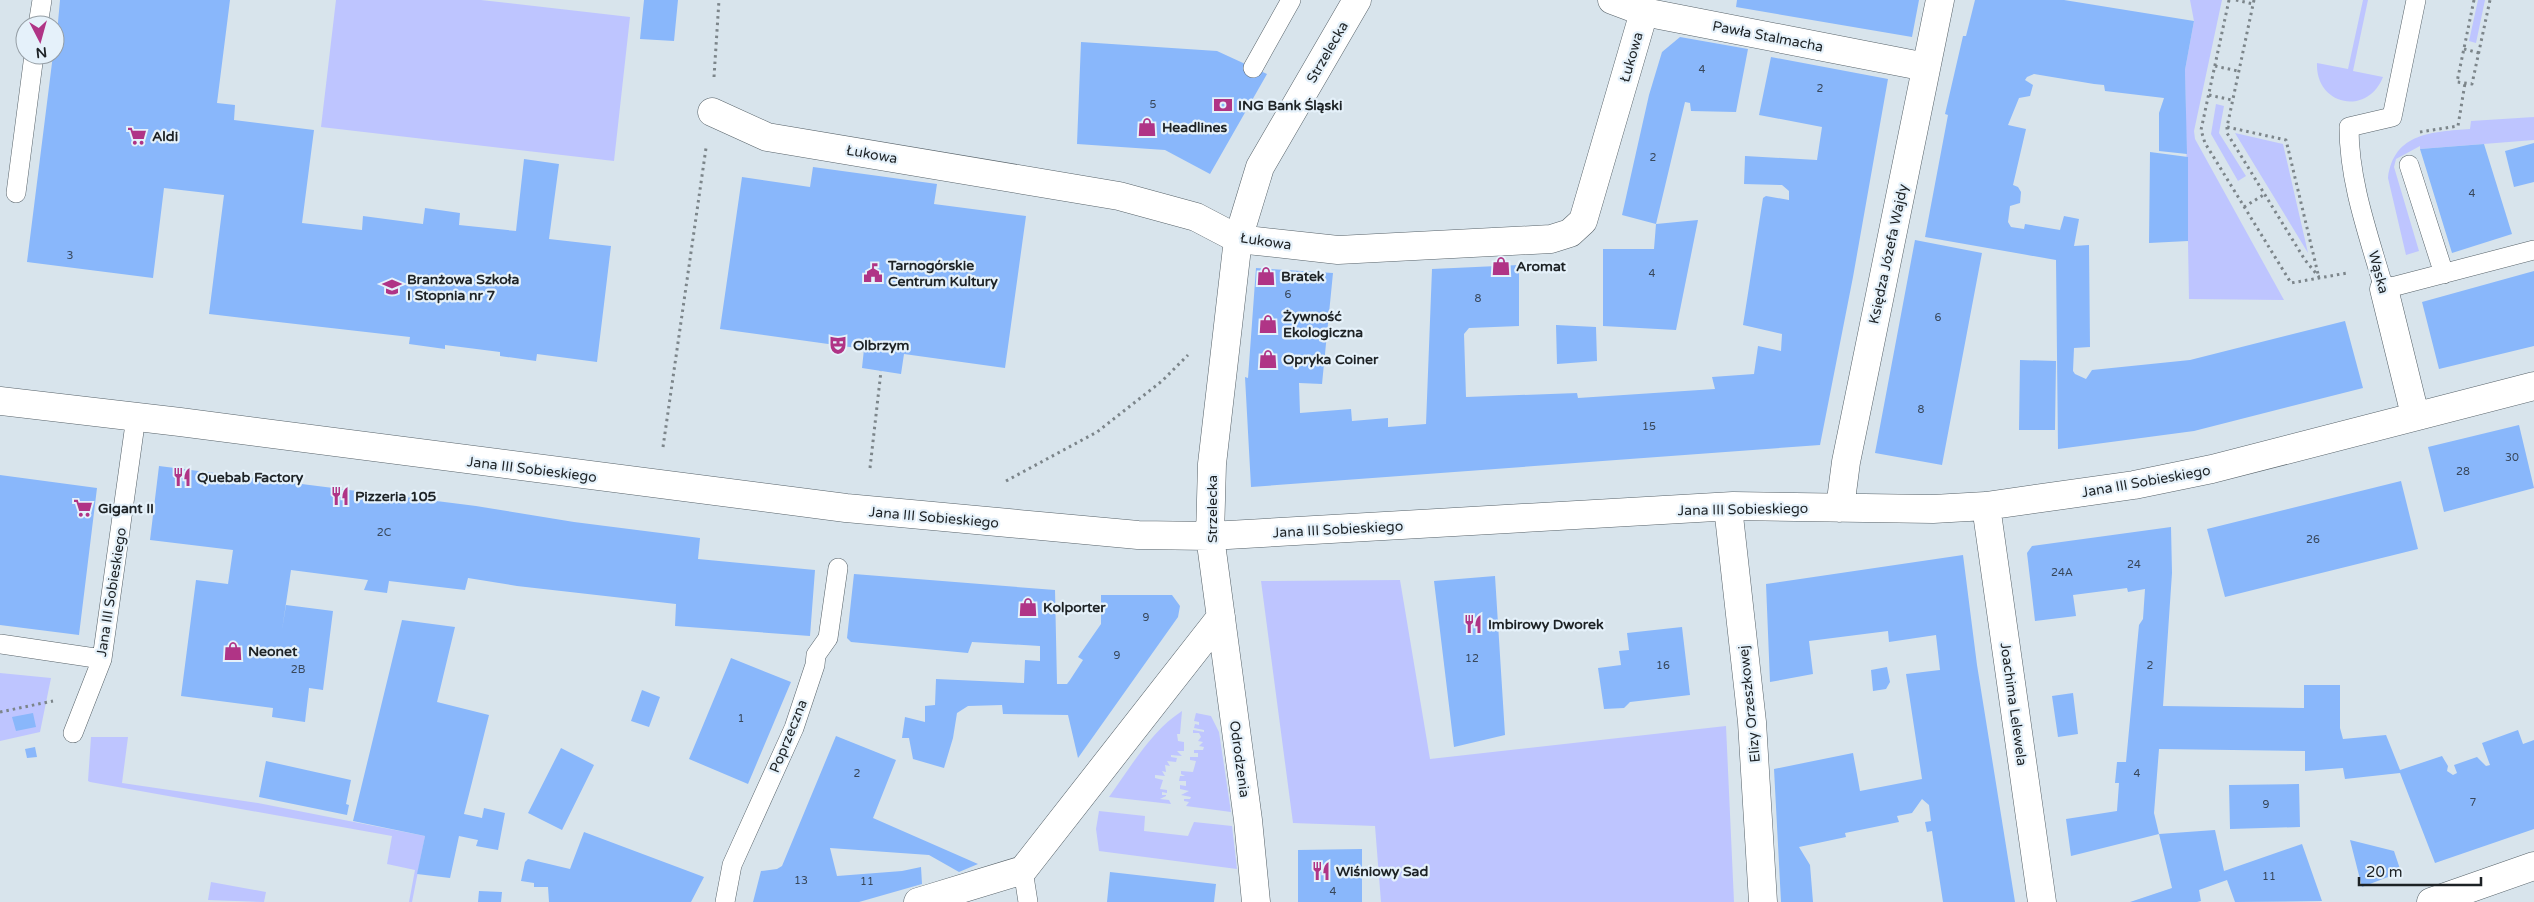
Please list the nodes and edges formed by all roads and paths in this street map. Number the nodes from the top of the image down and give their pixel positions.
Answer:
1 (42, 0) edge
2 (719, 0) edge
3 (1291, 0) edge
4 (1357, 0) edge
5 (1612, 0) edge
6 (1940, 0) edge
7 (2229, 0) edge
8 (2236, 0) edge
9 (2416, 0) edge
10 (2474, 0) edge
11 (2490, 0) edge
12 (2254, 2) edge
13 (1644, 12) junction
14 (40, 15) edge
15 (2464, 49) junction
16 (2478, 53) junction
17 (716, 54) dead end
18 (33, 65) edge
19 (2215, 66) junction
20 (1926, 67) junction
21 (1253, 68) dead end
22 (2238, 71) junction
23 (2465, 83) junction
24 (2209, 95) junction
25 (2232, 100) junction
26 (712, 112) joint
27 (2227, 127) junction
28 (2417, 133) dead end
29 (2409, 165) dead end
30 (16, 193) dead end
31 (2265, 194) junction
32 (2244, 207) junction
33 (1238, 239) junction
34 (2534, 250) edge
35 (2348, 273) dead end
36 (2444, 274) junction
37 (2319, 278) junction
38 (2384, 289) junction
39 (1189, 354) dead end
40 (881, 371) dead end
41 (2534, 386) edge
42 (0, 401) edge
43 (2415, 415) junction
44 (136, 417) junction
45 (663, 447) dead end
46 (870, 468) dead end
47 (1006, 480) dead end
48 (1986, 506) junction
49 (1728, 507) junction
50 (1840, 508) junction
51 (1210, 536) junction
52 (838, 568) dead end
53 (1221, 617) junction
54 (0, 644) edge
55 (102, 659) junction
56 (56, 700) dead end
57 (0, 712) edge
58 (73, 733) dead end
59 (2534, 866) edge
60 (1023, 870) junction
61 (725, 902) edge
62 (918, 902) edge
63 (1028, 902) edge
64 (1256, 902) edge
65 (1763, 902) edge
66 (2042, 902) edge
67 (2431, 902) edge

1 - 14 lane
2 - 17 path
3 - 21 lane
4 - 33 street, Strzelecka
5 - 13 street, Pawła Stalmacha
6 - 20 street, Księdza Józefa Wajdy
7 - 19 path
8 - 12 path
9 - 38 lane, Wąska
10 - 15 path
11 - 16 path
12 - 22 path
13 - 20 street, Pawła Stalmacha
13 - 33 street, Łukowa
15 - 16 path
15 - 23 path
16 - 23 path
18 - 30 lane
19 - 22 path
19 - 24 path
20 - 50 street, Księdza Józefa Wajdy
22 - 25 path
23 - 28 path
24 - 25 path
24 - 32 path
25 - 27 path
26 - 33 street, Łukowa
26 - 45 path
27 - 31 path
27 - 37 path
29 - 36 lane
31 - 32 path
31 - 37 path
32 - 37 path
33 - 51 street, Strzelecka
34 - 36 lane
35 - 37 path
36 - 38 lane
38 - 43 street, Wąska
39 - 47 path
40 - 46 path
41 - 43 street, Jana III Sobieskiego
42 - 44 street, Jana III Sobieskiego
43 - 48 street, Jana III Sobieskiego
44 - 51 street, Jana III Sobieskiego
44 - 55 lane, Jana III Sobieskiego
48 - 50 street, Jana III Sobieskiego
48 - 66 street, Joachima Lelewela
49 - 50 street, Jana III Sobieskiego
49 - 51 street, Jana III Sobieskiego
49 - 65 street, Elizy Orzeszkowej
51 - 53 street, Strzelecka
52 - 61 lane, Poprzeczna
53 - 60 street
53 - 64 street, Odrodzenia
54 - 55 lane
55 - 58 lane, Jana III Sobieskiego
56 - 57 path
59 - 67 street
60 - 62 street
60 - 63 lane

